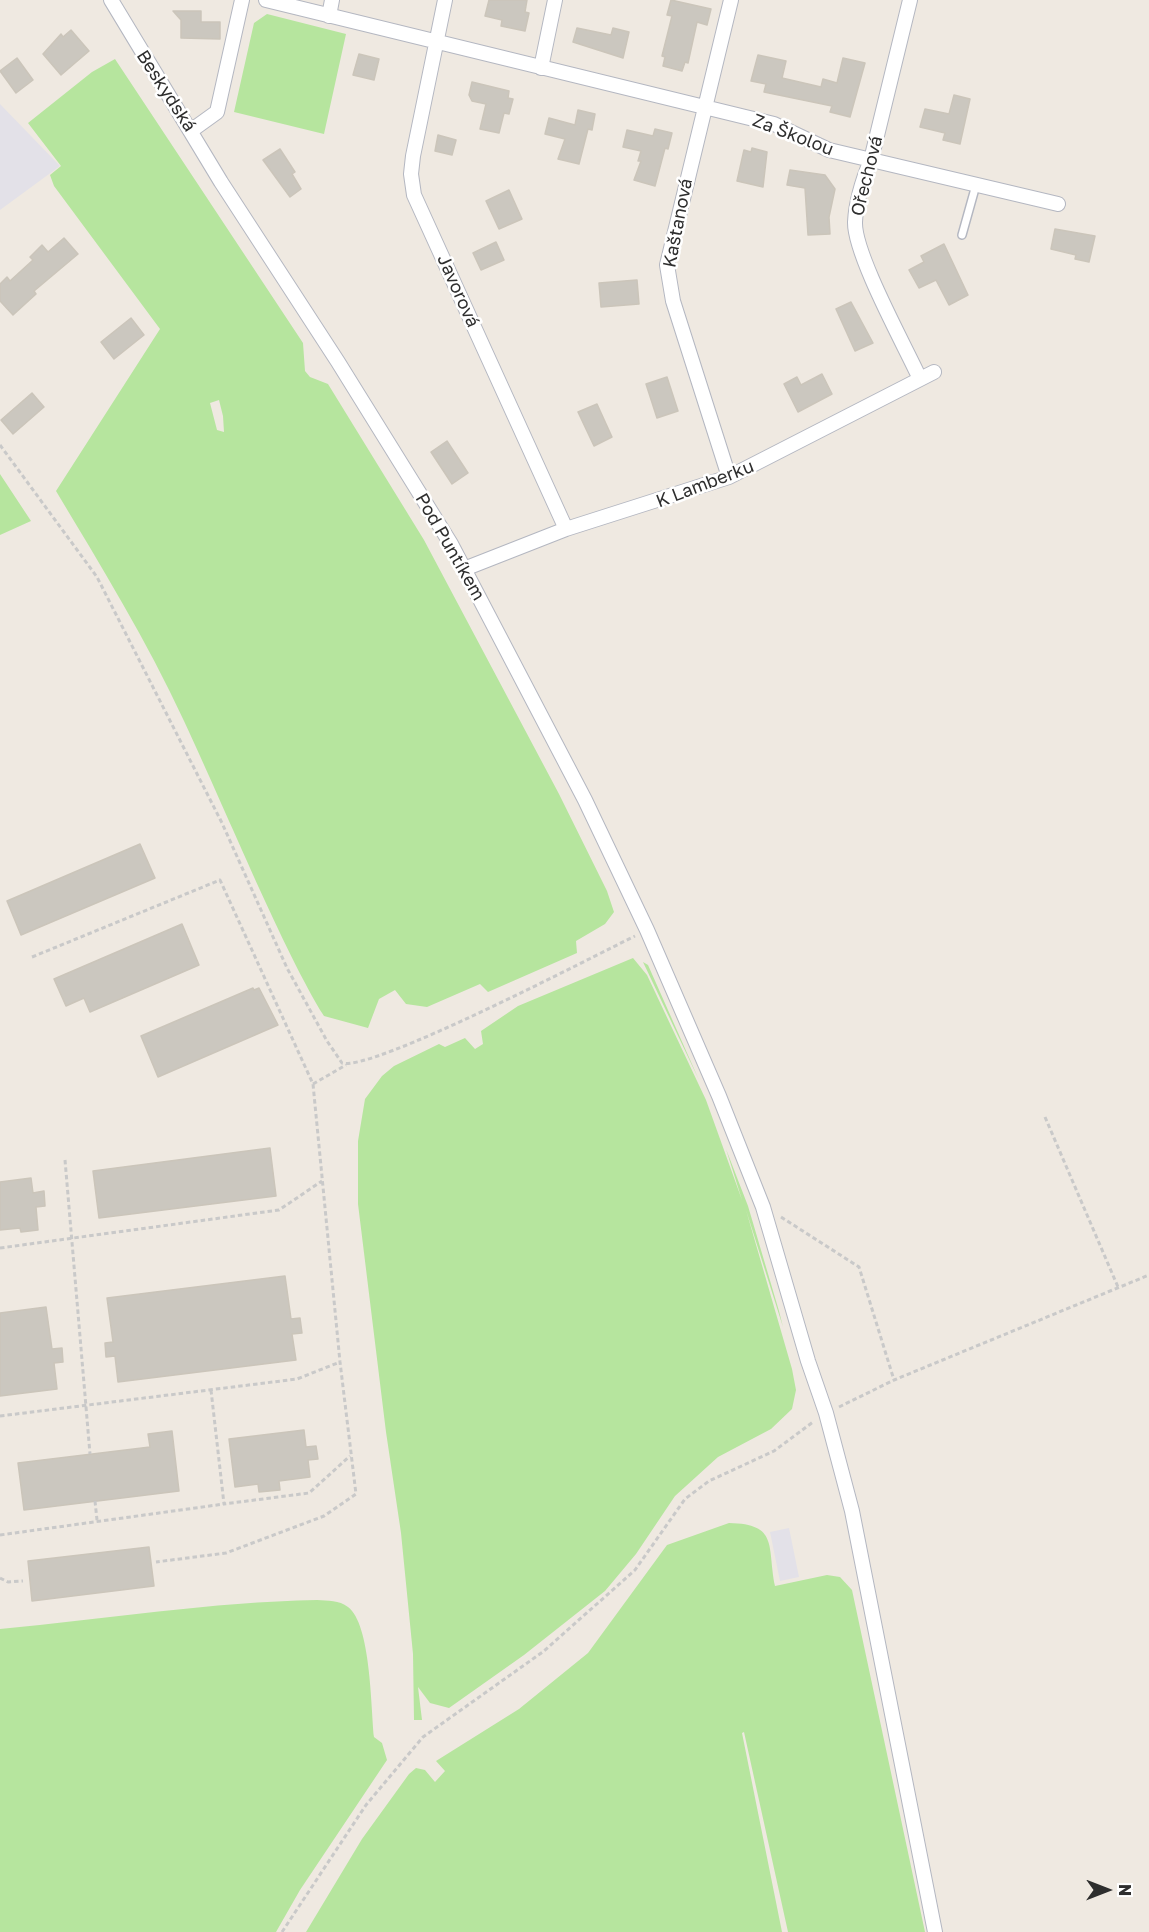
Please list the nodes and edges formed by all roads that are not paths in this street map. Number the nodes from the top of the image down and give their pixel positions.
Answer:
1 (111, 0) edge
2 (242, 0) edge
3 (266, 0) edge
4 (332, 0) edge
5 (445, 0) edge
6 (555, 0) edge
7 (731, 0) edge
8 (910, 0) edge
9 (329, 15) junction
10 (436, 42) junction
11 (541, 68) junction
12 (703, 108) junction
13 (192, 130) junction
14 (871, 160) junction
15 (221, 182) joint
16 (976, 185) junction
17 (1058, 204) dead end
18 (962, 235) dead end
19 (934, 372) dead end
20 (920, 379) junction
21 (729, 477) junction
22 (567, 530) junction
23 (464, 569) junction
24 (935, 1932) edge

1 - 13 street, Beskydská
2 - 13 street
3 - 9 street, Za Školou
4 - 9 street
5 - 10 street
6 - 11 street
7 - 12 street, Kaštanová
8 - 14 street, Ořechová
9 - 10 street, Za Školou
10 - 11 street, Za Školou
10 - 22 street, Javorová
11 - 12 street, Za Školou
12 - 14 street, Za Školou
12 - 21 street, Kaštanová
13 - 15 street, Beskydská
14 - 16 street, Za Školou
14 - 20 street, Ořechová
15 - 23 street, Pod Puntíkem
16 - 17 street, Za Školou
16 - 18 lane
19 - 20 street, K Lamberku
20 - 21 street, K Lamberku
21 - 22 street, K Lamberku
22 - 23 street, K Lamberku
23 - 24 street, Pod Puntíkem

